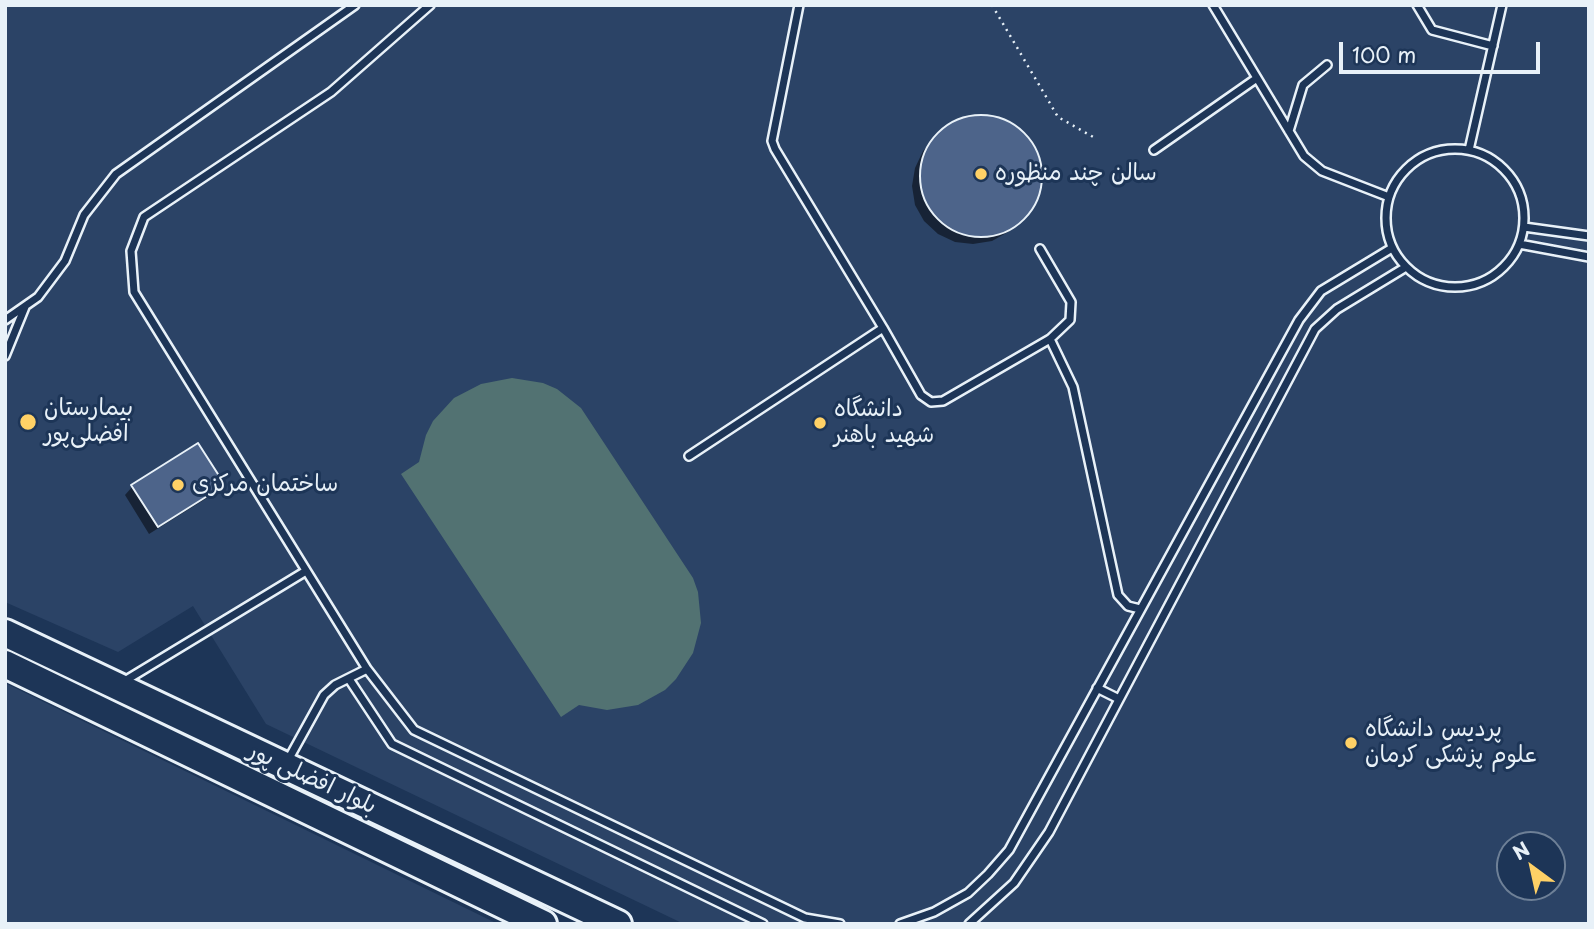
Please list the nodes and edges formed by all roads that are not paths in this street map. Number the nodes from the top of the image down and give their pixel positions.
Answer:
1 (355, 5) edge
2 (430, 5) edge
3 (799, 5) edge
4 (1213, 5) edge
5 (1417, 5) edge
6 (1502, 5) edge
7 (1493, 46) junction
8 (1327, 65) dead end
9 (1257, 78) junction
10 (1289, 131) junction
11 (1154, 150) dead end
12 (1469, 150) junction
13 (1389, 197) junction
14 (1524, 227) junction
15 (1589, 236) edge
16 (1519, 244) junction
17 (1392, 248) junction
18 (1040, 250) dead end
19 (1589, 257) edge
20 (1406, 268) junction
21 (25, 306) junction
22 (6, 320) edge
23 (883, 328) junction
24 (1050, 339) junction
25 (5, 356) edge
26 (689, 456) dead end
27 (306, 571) junction
28 (1140, 609) junction
29 (5, 633) edge
30 (5, 664) edge
31 (367, 668) junction
32 (349, 679) junction
33 (117, 686) junction
34 (1097, 688) junction
35 (1119, 699) junction
36 (284, 766) junction
37 (543, 924) edge
38 (618, 924) edge
39 (763, 924) edge
40 (841, 924) edge
41 (900, 924) edge
42 (969, 924) edge

1 - 21 lane
2 - 27 lane
3 - 23 lane
4 - 9 lane
5 - 7 lane
6 - 7 lane
7 - 12 lane
8 - 10 lane
9 - 10 lane
9 - 11 lane
10 - 13 lane
12 - 13 lane
12 - 14 lane
13 - 17 lane
14 - 15 lane
14 - 16 lane
16 - 19 lane
16 - 20 lane
17 - 20 lane
17 - 28 lane
18 - 24 lane
20 - 35 lane
21 - 22 lane
21 - 25 lane
23 - 24 lane
23 - 26 lane
24 - 28 lane
27 - 31 lane
27 - 33 lane
28 - 34 lane
29 - 33 highway, بلوار افضلی پور
30 - 37 highway, بلوار افضلی پور
31 - 32 lane
31 - 40 lane
32 - 36 lane
32 - 39 lane
33 - 36 highway, بلوار افضلی پور
34 - 35 lane
34 - 41 lane
35 - 42 lane
36 - 38 highway, بلوار افضلی پور

